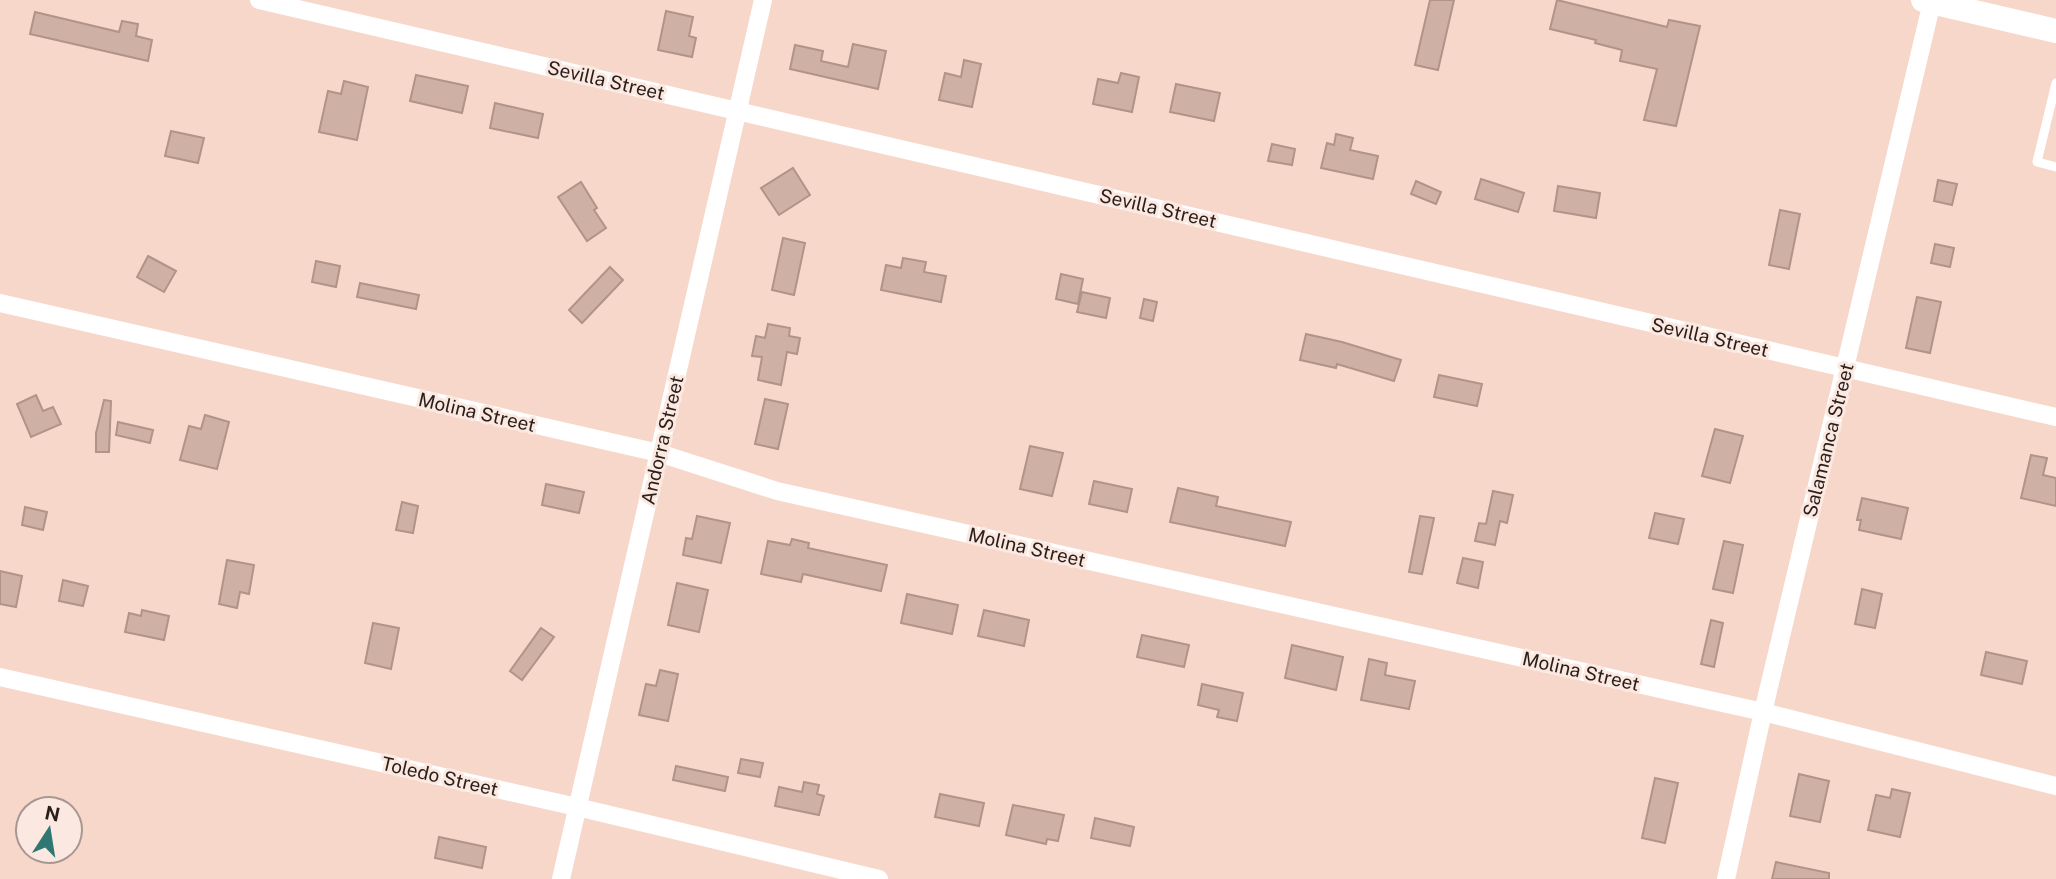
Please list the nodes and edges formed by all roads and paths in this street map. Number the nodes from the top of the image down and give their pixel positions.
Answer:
1 (259, 0) edge
2 (763, 0) edge
3 (1928, 1) edge
4 (2056, 31) edge
5 (2056, 83) edge
6 (738, 110) junction
7 (2056, 167) edge
8 (0, 303) edge
9 (1846, 368) junction
10 (2056, 417) edge
11 (659, 453) junction
12 (0, 677) edge
13 (1763, 712) junction
14 (2056, 786) edge
15 (577, 807) junction
16 (561, 879) edge
17 (878, 879) edge
18 (1726, 879) edge

1 - 6 street, Sevilla Street
2 - 6 street, Andorra Street
3 - 4 main road
3 - 9 street, Salamanca Street
5 - 7 lane
6 - 9 street, Sevilla Street
6 - 11 street, Andorra Street
8 - 11 street, Molina Street
9 - 10 street, Sevilla Street
9 - 13 street, Salamanca Street
11 - 13 street, Molina Street
11 - 15 street, Andorra Street
12 - 15 street, Toledo Street
13 - 14 street, Molina Street
13 - 18 street, Salamanca Street
15 - 16 street, Andorra Street
15 - 17 street, Toledo Street

